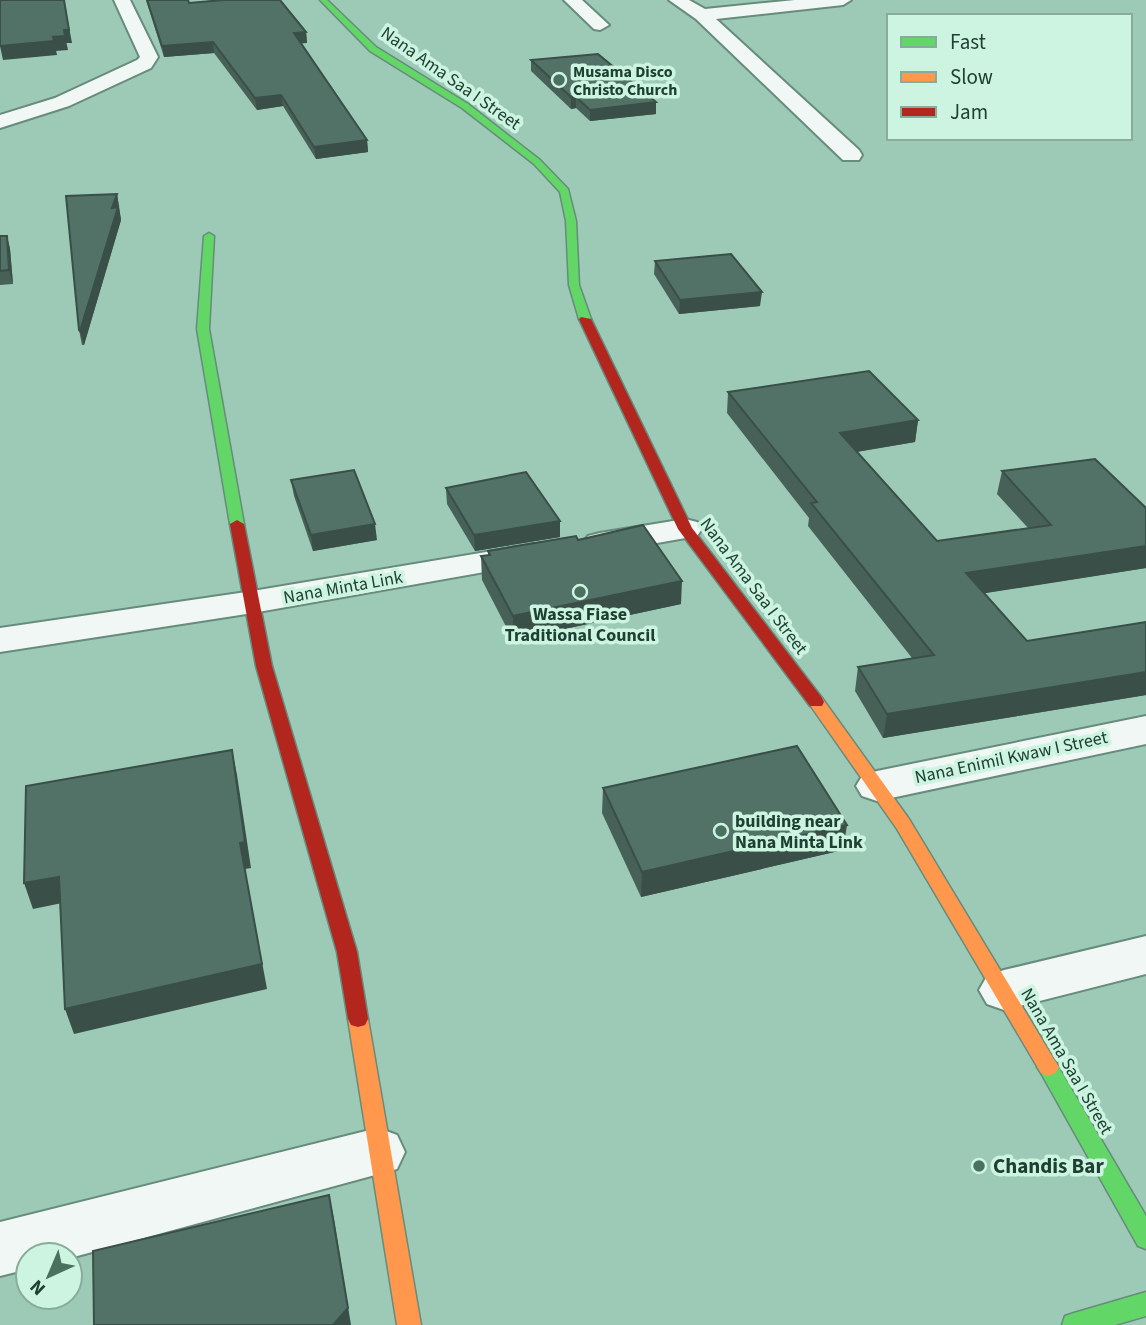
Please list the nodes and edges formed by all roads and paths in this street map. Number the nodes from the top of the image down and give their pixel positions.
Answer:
1 (122, 0) edge
2 (323, 0) edge
3 (572, 0) edge
4 (677, 0) edge
5 (843, 0) edge
6 (702, 15) junction
7 (600, 25) dead end
8 (0, 122) edge
9 (850, 155) dead end
10 (209, 236) dead end
11 (685, 528) junction
12 (253, 602) junction
13 (0, 640) edge
14 (1146, 730) edge
15 (877, 786) junction
16 (1146, 955) edge
17 (1004, 990) junction
18 (378, 1152) junction
19 (1146, 1238) edge
20 (0, 1249) edge
21 (1146, 1304) edge
22 (410, 1325) edge
23 (1074, 1325) edge

1 - 8 street
2 - 11 street, Nana Ama Saa I Street
3 - 7 street
4 - 6 street
5 - 6 street
6 - 9 street
10 - 12 street
11 - 12 street, Nana Minta Link
11 - 15 street, Nana Ama Saa I Street
12 - 13 street, Nana Minta Link
12 - 18 street
14 - 15 street, Nana Enimil Kwaw I Street
15 - 17 street, Nana Ama Saa I Street
16 - 17 street
17 - 19 street, Nana Ama Saa I Street
18 - 20 street
18 - 22 street
21 - 23 street

